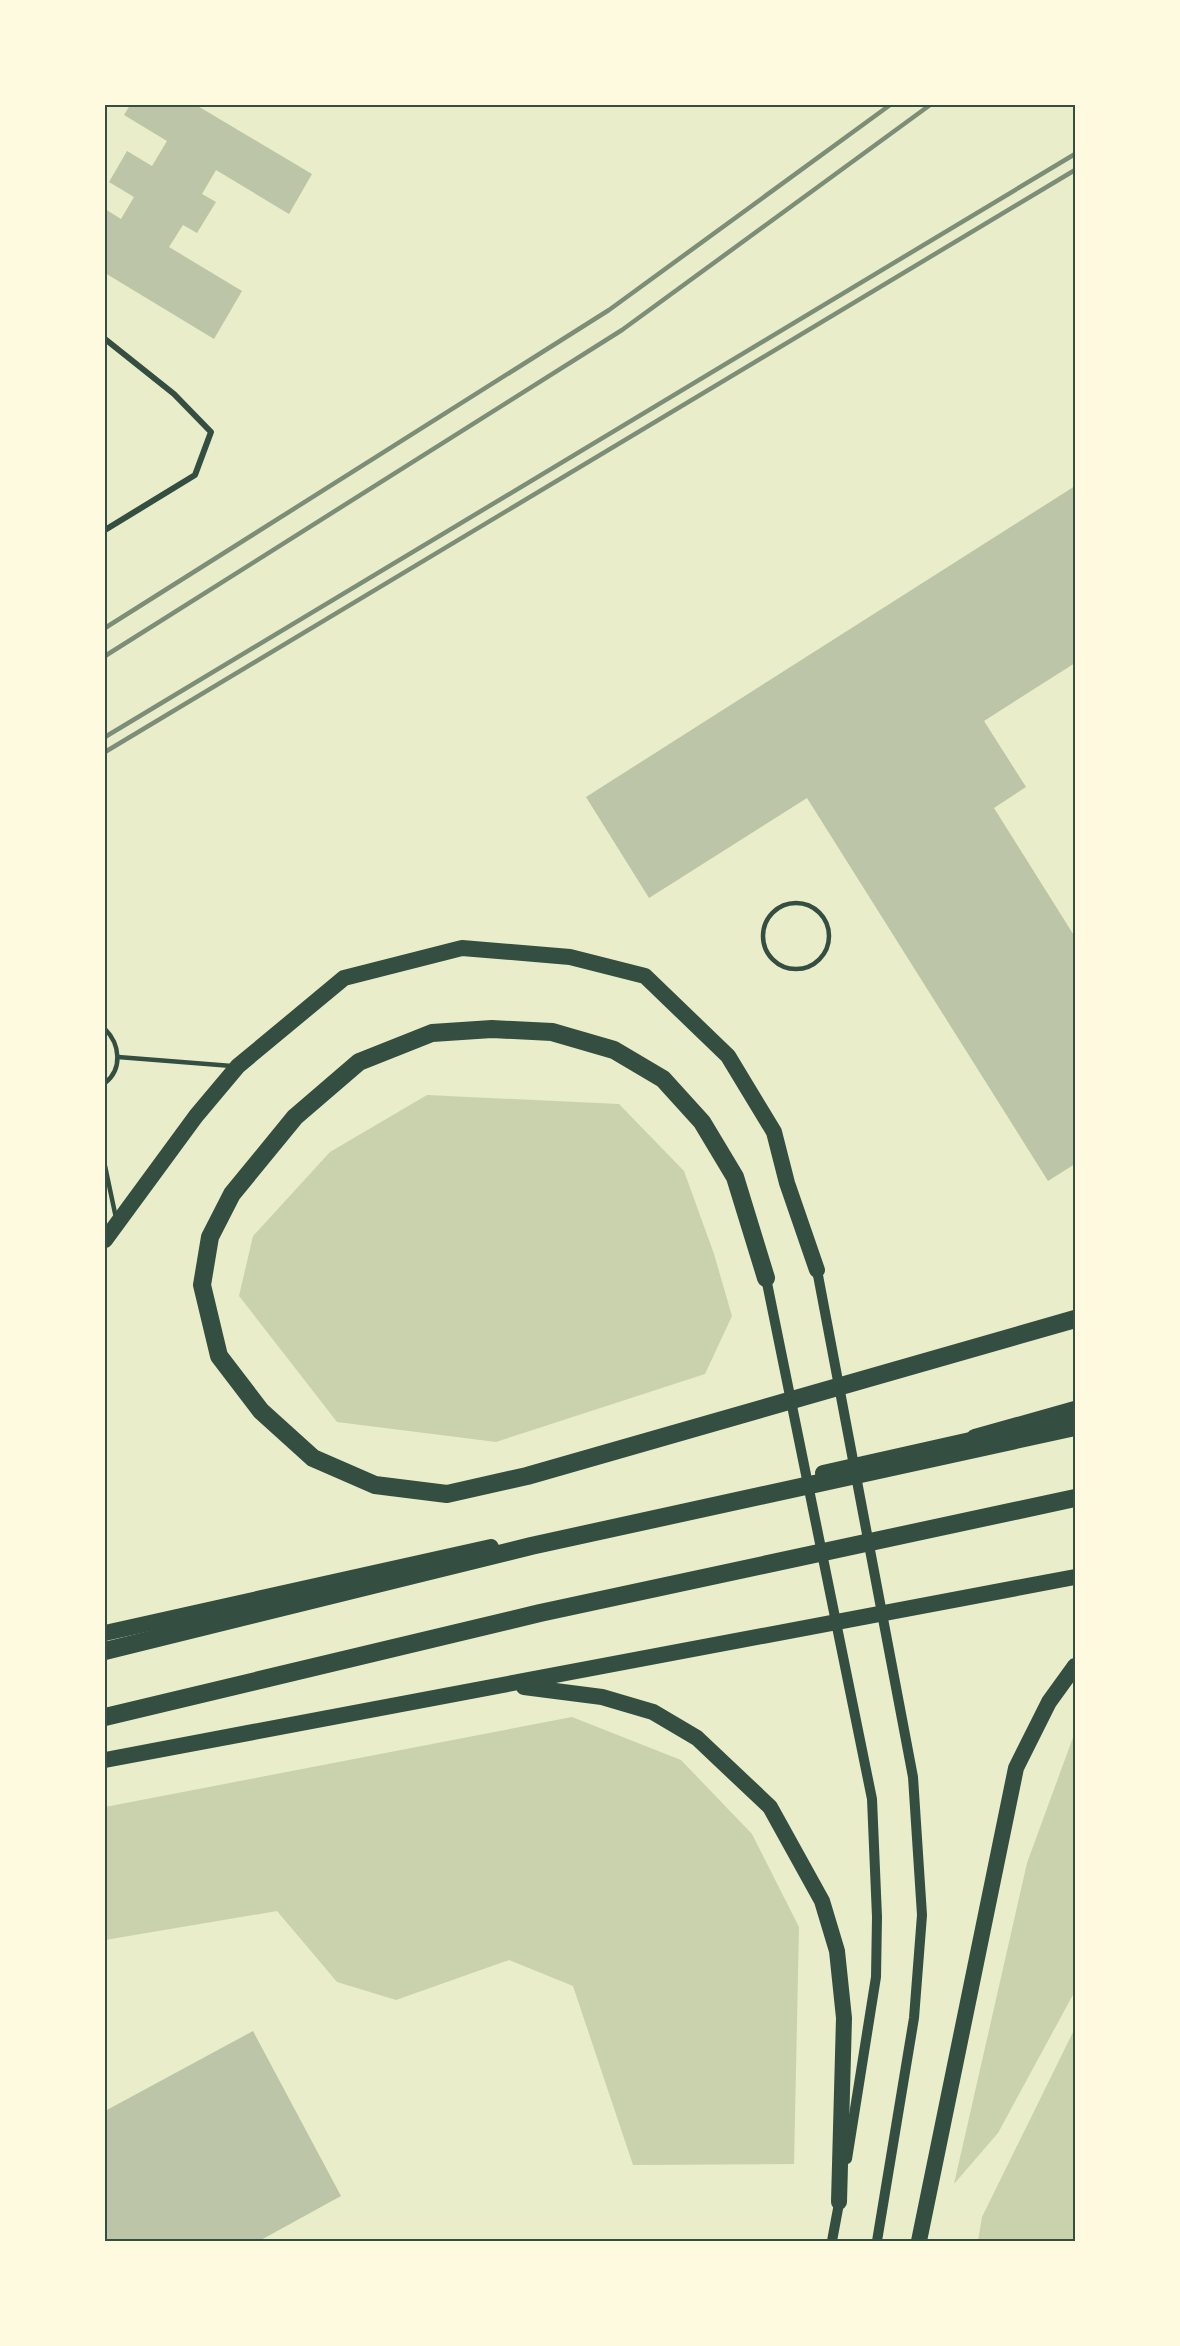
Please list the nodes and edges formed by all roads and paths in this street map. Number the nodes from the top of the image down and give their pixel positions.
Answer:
1 (105, 339) edge
2 (105, 530) edge
3 (815, 964) joint
4 (105, 1029) edge
5 (118, 1057) junction
6 (238, 1066) junction
7 (105, 1083) edge
8 (105, 1166) edge
9 (118, 1223) junction
10 (105, 1240) edge
11 (817, 1270) joint
12 (766, 1278) joint
13 (1075, 1319) edge
14 (1075, 1410) edge
15 (1075, 1416) edge
16 (1075, 1427) edge
17 (941, 1447) junction
18 (1075, 1498) edge
19 (1075, 1577) edge
20 (105, 1633) edge
21 (105, 1651) edge
22 (1075, 1666) edge
23 (501, 1686) junction
24 (105, 1717) edge
25 (105, 1760) edge
26 (839, 2202) junction
27 (832, 2241) edge
28 (877, 2241) edge
29 (919, 2241) edge

1 - 2 street
3 - 3 lane
4 - 5 lane
5 - 6 lane
5 - 7 lane
6 - 9 highway
6 - 11 highway
8 - 9 lane
9 - 10 highway
11 - 28 street
12 - 13 highway
12 - 26 street
14 - 17 highway
15 - 17 highway
16 - 21 highway
17 - 20 highway
18 - 24 highway
19 - 23 highway
22 - 29 highway
23 - 25 highway
23 - 26 highway
26 - 27 street

